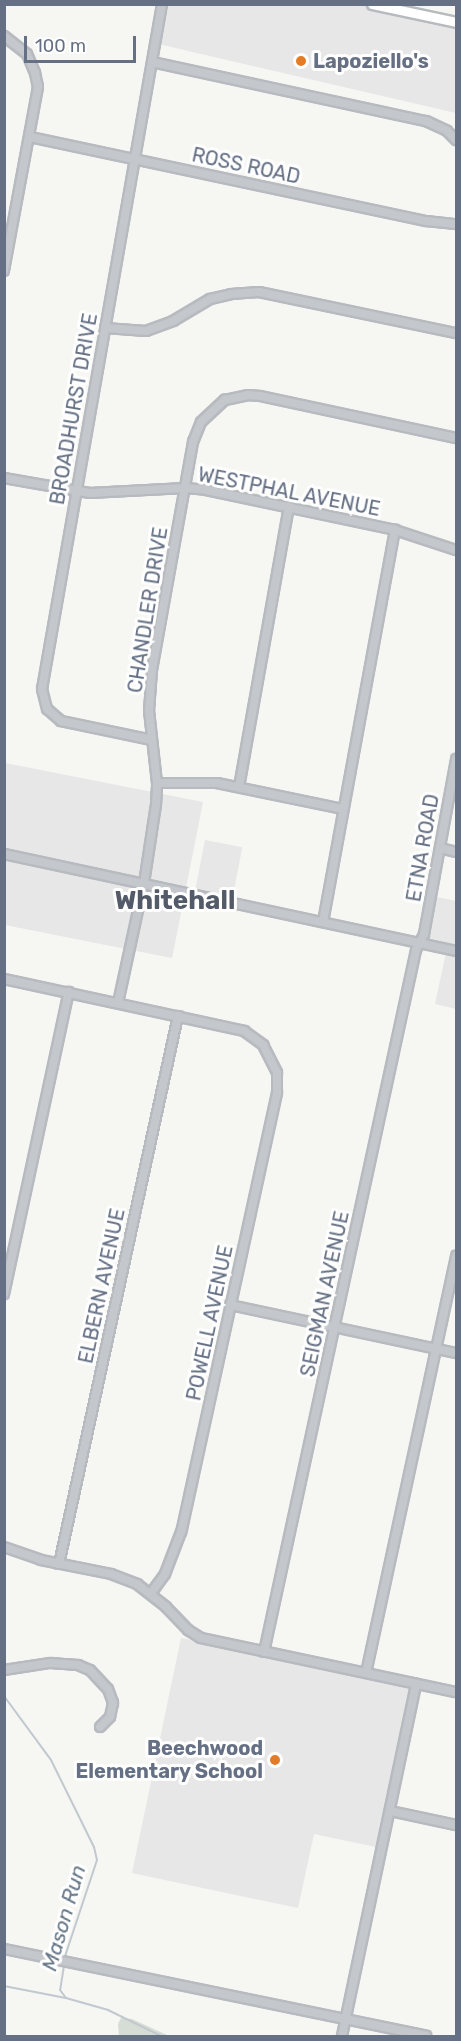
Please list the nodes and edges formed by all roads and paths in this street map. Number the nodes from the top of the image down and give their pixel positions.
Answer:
1 (162, 4) edge
2 (372, 4) edge
3 (456, 22) edge
4 (4, 36) edge
5 (152, 62) junction
6 (30, 137) junction
7 (456, 140) edge
8 (135, 159) junction
9 (456, 224) edge
10 (4, 271) edge
11 (105, 328) junction
12 (456, 333) edge
13 (456, 438) edge
14 (4, 478) edge
15 (185, 488) junction
16 (76, 491) junction
17 (289, 506) junction
18 (395, 530) junction
19 (456, 550) edge
20 (152, 740) junction
21 (456, 759) edge
22 (157, 783) junction
23 (239, 787) junction
24 (343, 809) junction
25 (440, 848) junction
26 (456, 852) edge
27 (4, 854) edge
28 (144, 883) junction
29 (323, 922) junction
30 (420, 943) junction
31 (456, 951) edge
32 (4, 979) edge
33 (69, 993) junction
34 (118, 1003) junction
35 (178, 1016) junction
36 (456, 1256) edge
37 (4, 1294) edge
38 (230, 1305) junction
39 (335, 1327) junction
40 (437, 1348) junction
41 (456, 1353) edge
42 (4, 1547) edge
43 (59, 1564) junction
44 (151, 1593) junction
45 (264, 1652) junction
46 (4, 1670) edge
47 (366, 1673) junction
48 (416, 1684) junction
49 (456, 1692) edge
50 (100, 1727) dead end
51 (390, 1811) junction
52 (456, 1826) edge
53 (4, 1949) edge
54 (345, 2019) junction
55 (342, 2037) edge
56 (426, 2037) edge

1 - 5 street, BROADHURST DRIVE
2 - 3 main road
4 - 6 street
5 - 7 street
5 - 8 street, BROADHURST DRIVE
6 - 8 street, ROSS ROAD
6 - 10 street
8 - 9 street, ROSS ROAD
8 - 11 street, BROADHURST DRIVE
11 - 12 street
11 - 16 street, BROADHURST DRIVE
13 - 15 street, CHANDLER DRIVE
14 - 16 street, WESTPHAL AVENUE
15 - 16 street, WESTPHAL AVENUE
15 - 17 street, WESTPHAL AVENUE
15 - 20 street, CHANDLER DRIVE
16 - 20 street, BROADHURST DRIVE
17 - 18 street, WESTPHAL AVENUE
17 - 23 street
18 - 19 street, WESTPHAL AVENUE
18 - 24 street
20 - 22 street, CHANDLER DRIVE
21 - 25 street, ETNA ROAD
22 - 23 street
22 - 28 street, CHANDLER DRIVE
23 - 24 street
24 - 29 street
25 - 26 street
25 - 30 street, ETNA ROAD
27 - 28 street
28 - 29 street
28 - 34 street, CHANDLER DRIVE
29 - 30 street
30 - 31 street
30 - 39 street, SEIGMAN AVENUE
32 - 33 street
33 - 34 street
33 - 37 street
34 - 35 street
35 - 38 street, POWELL AVENUE
35 - 43 street, ELBERN AVENUE
36 - 40 street
38 - 39 street
38 - 44 street, POWELL AVENUE
39 - 40 street
39 - 45 street, SEIGMAN AVENUE
40 - 41 street
40 - 47 street
42 - 43 street
43 - 44 street
44 - 45 street
45 - 47 street
46 - 50 street
47 - 48 street
48 - 49 street
48 - 51 street
51 - 52 street
51 - 54 street
53 - 54 street
54 - 55 street
54 - 56 street

